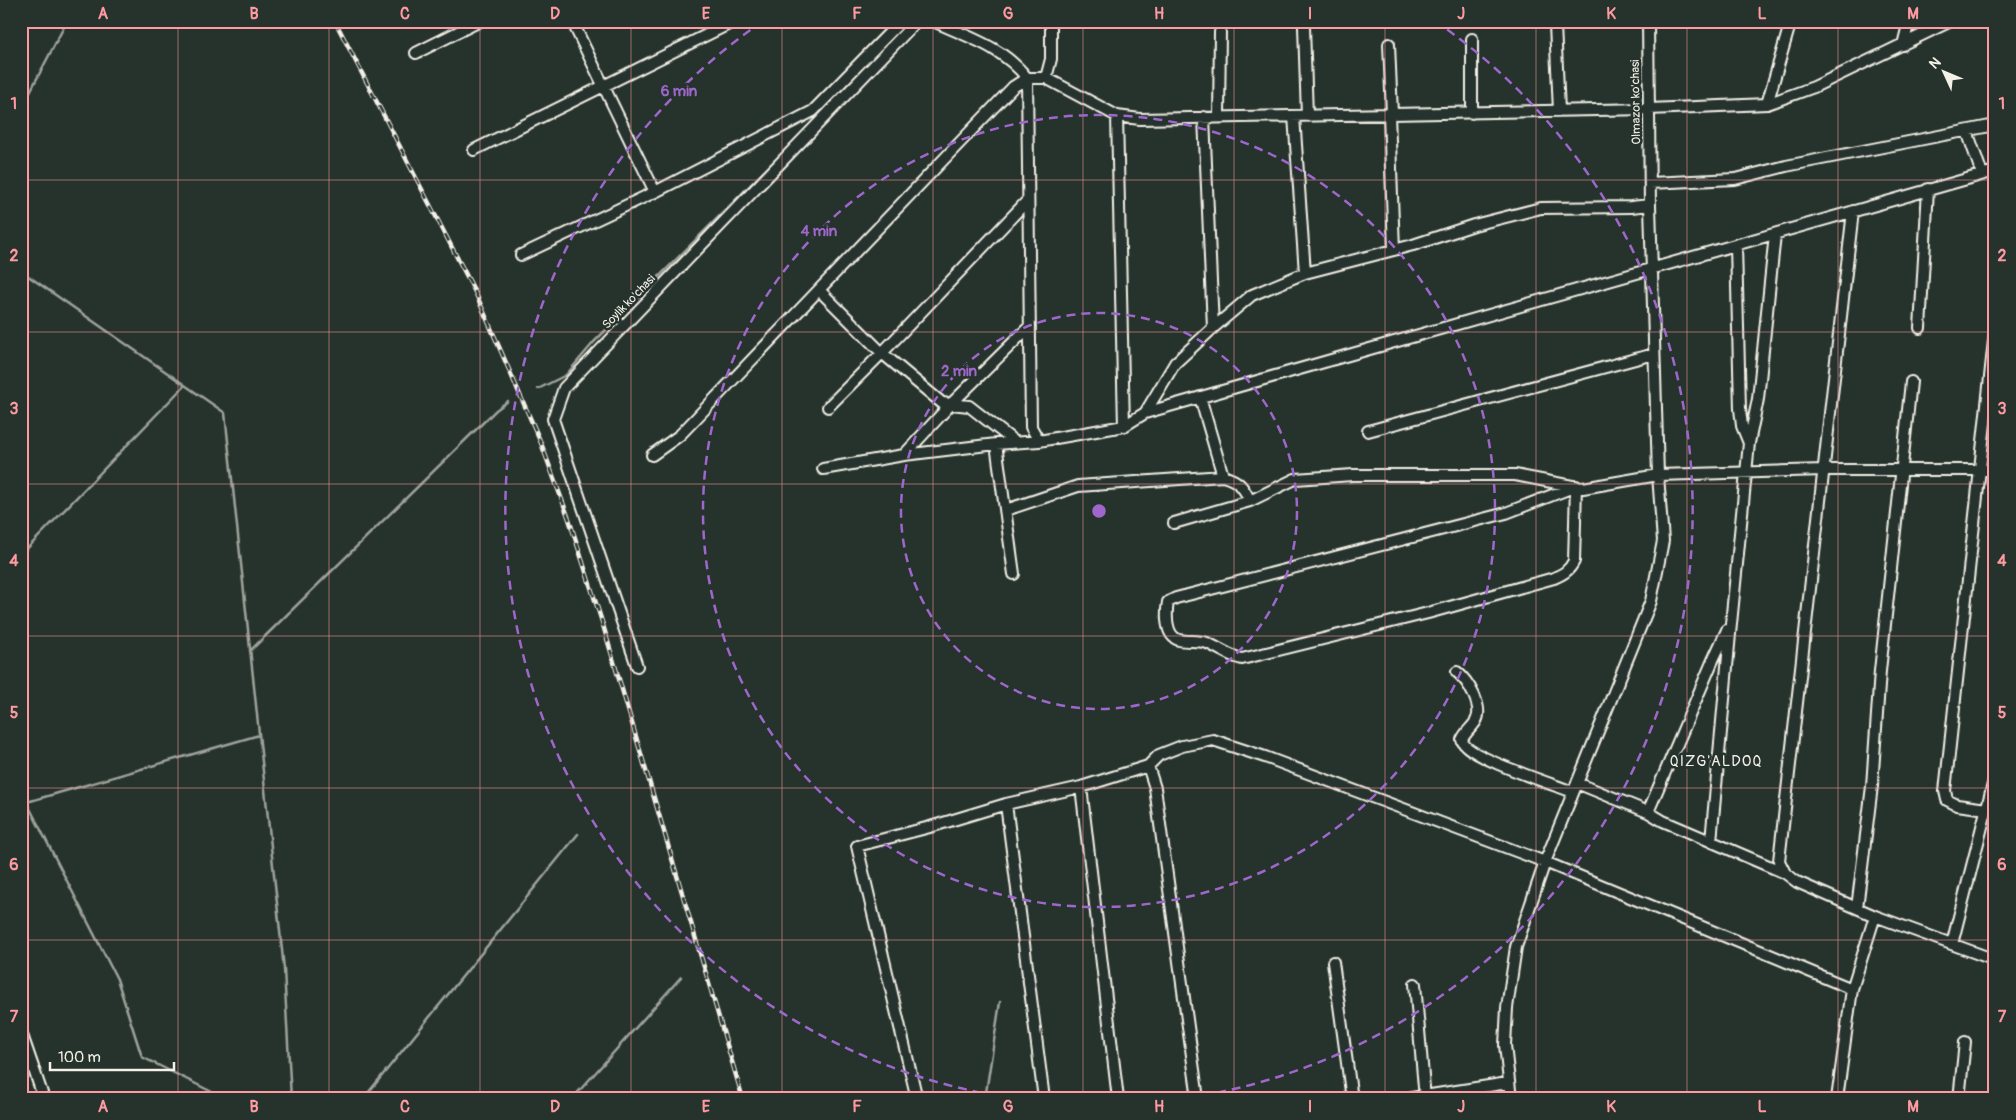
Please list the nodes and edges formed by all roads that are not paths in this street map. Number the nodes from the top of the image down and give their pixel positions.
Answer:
1 (480, 21) edge
2 (572, 21) edge
3 (735, 21) edge
4 (901, 21) edge
5 (914, 21) edge
6 (933, 21) edge
7 (1051, 21) edge
8 (1648, 21) edge
9 (1791, 21) edge
10 (1909, 21) edge
11 (1951, 21) edge
12 (1555, 25) dead end
13 (1304, 27) dead end
14 (1220, 32) dead end
15 (1472, 39) dead end
16 (1389, 44) dead end
17 (1903, 45) junction
18 (416, 52) dead end
19 (1027, 78) junction
20 (1046, 78) junction
21 (603, 86) junction
22 (1767, 104) junction
23 (1650, 109) junction
24 (813, 111) junction
25 (1558, 111) junction
26 (1472, 112) junction
27 (1390, 114) junction
28 (1118, 116) junction
29 (1294, 116) junction
30 (1307, 116) junction
31 (1204, 117) junction
32 (1219, 117) junction
33 (821, 119) junction
34 (1995, 125) edge
35 (1968, 130) junction
36 (474, 150) dead end
37 (1995, 171) edge
38 (1982, 174) junction
39 (1650, 183) junction
40 (1928, 189) junction
41 (655, 192) junction
42 (1028, 200) junction
43 (1650, 205) junction
44 (1853, 211) junction
45 (1775, 234) junction
46 (1736, 245) junction
47 (1394, 250) junction
48 (521, 255) dead end
49 (1651, 270) junction
50 (1305, 272) junction
51 (819, 290) junction
52 (1030, 326) junction
53 (1213, 328) junction
54 (1920, 328) dead end
55 (1995, 331) edge
56 (882, 353) junction
57 (1654, 354) junction
58 (1911, 382) dead end
59 (1200, 397) junction
60 (951, 404) junction
61 (828, 407) dead end
62 (1145, 413) junction
63 (1124, 426) junction
64 (1368, 431) dead end
65 (1039, 441) junction
66 (1016, 442) junction
67 (1749, 443) junction
68 (996, 444) junction
69 (652, 455) dead end
70 (904, 455) junction
71 (823, 469) dead end
72 (1824, 470) junction
73 (1901, 470) junction
74 (1980, 470) junction
75 (1995, 470) edge
76 (1747, 472) junction
77 (1658, 475) junction
78 (1223, 476) junction
79 (1576, 486) junction
80 (1250, 501) junction
81 (1006, 510) junction
82 (1174, 523) dead end
83 (1014, 574) dead end
84 (1731, 623) junction
85 (636, 666) dead end
86 (1457, 672) dead end
87 (1148, 766) junction
88 (1995, 776) edge
89 (1080, 787) junction
90 (1575, 788) junction
91 (1006, 804) junction
92 (1986, 809) junction
93 (1648, 812) junction
94 (1711, 840) junction
95 (1545, 862) junction
96 (1785, 873) junction
97 (1857, 908) junction
98 (1875, 916) junction
99 (1952, 944) junction
100 (1995, 960) edge
101 (1333, 962) dead end
102 (1415, 984) dead end
103 (1852, 989) junction
104 (21, 1032) edge
105 (1965, 1042) dead end
106 (1508, 1083) junction
107 (1425, 1097) edge
108 (44, 1099) edge
109 (917, 1099) edge
110 (1044, 1099) edge
111 (1118, 1099) edge
112 (1198, 1099) edge
113 (1352, 1099) edge
114 (1405, 1099) edge
115 (1511, 1099) edge
116 (1837, 1099) edge
117 (1959, 1099) edge

1 - 18 street
2 - 21 street
3 - 21 street
4 - 24 street
5 - 33 street, Soylik ko'chasi
6 - 19 street
7 - 20 street
8 - 23 street, Olmazor ko'chasi
9 - 22 street
10 - 17 street
11 - 17 street
12 - 25 street
13 - 30 street
14 - 32 street
15 - 26 street
16 - 27 street
17 - 22 street
19 - 20 street
19 - 42 street
19 - 51 street
20 - 28 street
21 - 36 street
21 - 41 street
22 - 23 street
23 - 25 street
23 - 39 street, Olmazor ko'chasi
24 - 33 street
24 - 41 street
25 - 26 street
26 - 27 street
27 - 30 street
27 - 47 street
28 - 31 street
28 - 63 street
29 - 30 street
29 - 32 street
29 - 50 street
31 - 32 street
31 - 53 street
33 - 85 street, Soylik ko'chasi
34 - 35 street
35 - 38 street
35 - 39 street
37 - 38 street
38 - 40 street
39 - 43 street, Olmazor ko'chasi
40 - 44 street
40 - 54 street
41 - 48 street
42 - 52 street
42 - 56 street
43 - 47 street
43 - 49 street, Olmazor ko'chasi
44 - 45 street
44 - 72 street
45 - 46 street
45 - 67 street
46 - 49 street
46 - 67 street
47 - 50 street
49 - 57 street, Olmazor ko'chasi
49 - 59 street
50 - 53 street
51 - 56 street
51 - 69 street
52 - 60 street
52 - 65 street
53 - 62 street
55 - 74 street
56 - 60 street
56 - 61 street
57 - 64 street
57 - 77 street, Olmazor ko'chasi
58 - 73 street
59 - 62 street
59 - 78 street
60 - 66 street
60 - 70 street
62 - 63 street
63 - 65 street
65 - 66 street
66 - 68 street
67 - 76 street
68 - 70 street
68 - 81 street
70 - 71 street
72 - 73 street
72 - 76 street
72 - 96 street
73 - 74 street
73 - 97 street
74 - 75 street
74 - 92 street
76 - 77 street
76 - 84 street
77 - 79 street
77 - 90 street, Olmazor ko'chasi
78 - 80 street
78 - 81 street
79 - 79 street
79 - 80 street
80 - 82 street
81 - 83 street
84 - 93 street
84 - 94 street
86 - 90 street
87 - 89 street
87 - 95 street
87 - 112 street
88 - 92 street
89 - 91 street
89 - 111 street
90 - 93 street
90 - 95 street, Olmazor ko'chasi
91 - 109 street
91 - 110 street
92 - 99 street
93 - 94 street
94 - 96 street
95 - 103 street
95 - 106 street, Olmazor ko'chasi
96 - 97 street
97 - 98 street
98 - 99 street
98 - 103 street
99 - 100 street
101 - 113 street
102 - 107 street
103 - 116 street
104 - 108 street
105 - 117 street
106 - 107 street
106 - 115 street, Olmazor ko'chasi
107 - 114 street

